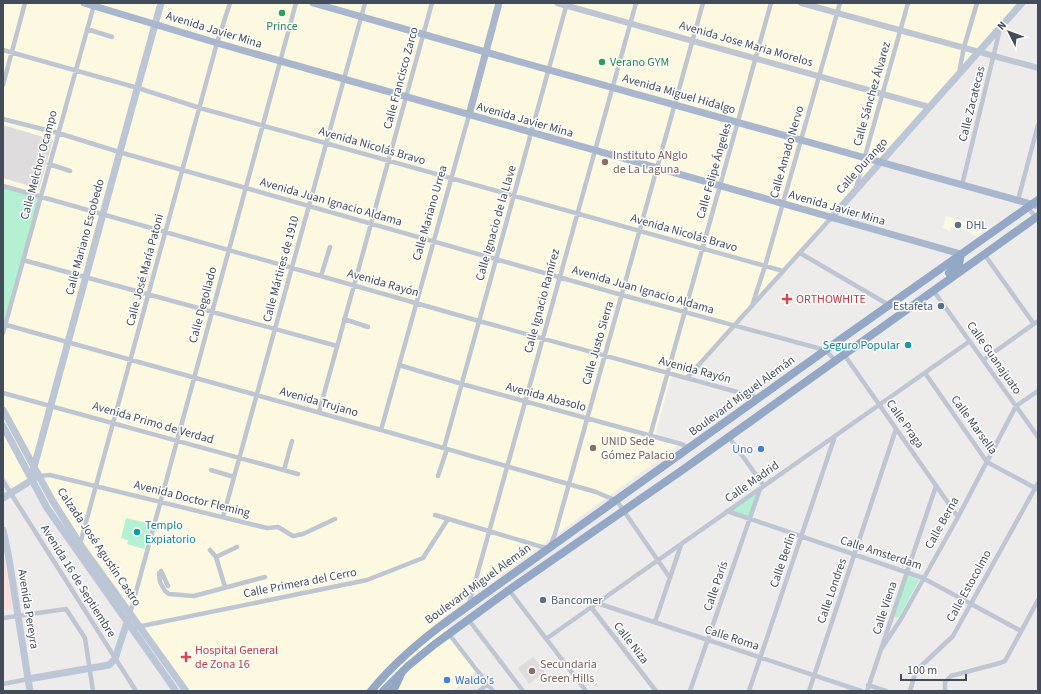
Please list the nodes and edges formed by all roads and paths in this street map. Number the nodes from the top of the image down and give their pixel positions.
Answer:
1 (25, 3) edge
2 (84, 3) edge
3 (161, 3) edge
4 (230, 3) edge
5 (296, 3) edge
6 (313, 3) edge
7 (365, 3) edge
8 (432, 3) edge
9 (499, 3) edge
10 (557, 3) edge
11 (636, 3) edge
12 (703, 3) edge
13 (771, 3) edge
14 (801, 3) edge
15 (840, 3) edge
16 (908, 3) edge
17 (976, 3) edge
18 (1022, 3) edge
19 (94, 4) edge
20 (567, 4) edge
21 (837, 13) junction
22 (361, 16) junction
23 (155, 24) junction
24 (631, 24) junction
25 (1001, 28) junction
26 (87, 29) junction
27 (900, 30) junction
28 (423, 35) junction
29 (112, 37) dead end
30 (693, 41) junction
31 (217, 43) junction
32 (964, 47) junction
33 (3, 50) edge
34 (979, 51) junction
35 (12, 52) junction
36 (486, 52) junction
37 (994, 56) junction
38 (756, 58) junction
39 (280, 61) junction
40 (1038, 68) edge
41 (75, 70) junction
42 (549, 70) junction
43 (958, 74) junction
44 (819, 76) junction
45 (344, 79) junction
46 (3, 85) edge
47 (138, 88) junction
48 (612, 88) junction
49 (882, 94) junction
50 (406, 97) junction
51 (675, 105) junction
52 (929, 107) junction
53 (200, 108) junction
54 (469, 115) junction
55 (3, 119) edge
56 (738, 122) junction
57 (263, 125) junction
58 (1038, 125) edge
59 (58, 133) junction
60 (532, 133) junction
61 (801, 140) junction
62 (326, 143) junction
63 (595, 151) junction
64 (119, 152) junction
65 (864, 158) junction
66 (388, 160) junction
67 (880, 162) junction
68 (50, 164) junction
69 (657, 169) junction
70 (182, 170) junction
71 (70, 171) dead end
72 (451, 178) junction
73 (962, 185) junction
74 (3, 186) edge
75 (720, 187) junction
76 (245, 188) junction
77 (855, 190) junction
78 (40, 196) junction
79 (514, 196) junction
80 (1018, 200) junction
81 (782, 204) junction
82 (1034, 205) edge
83 (309, 206) junction
84 (577, 214) junction
85 (103, 215) junction
86 (830, 218) junction
87 (1037, 218) edge
88 (371, 224) junction
89 (640, 231) junction
90 (165, 232) junction
91 (433, 241) junction
92 (330, 247) dead end
93 (703, 249) junction
94 (228, 250) junction
95 (800, 253) junction
96 (961, 254) junction
97 (984, 254) junction
98 (496, 259) junction
99 (23, 260) junction
100 (765, 266) junction
101 (292, 268) junction
102 (783, 271) junction
103 (321, 276) junction
104 (560, 277) junction
105 (86, 278) junction
106 (354, 286) junction
107 (933, 290) junction
108 (622, 294) junction
109 (148, 295) junction
110 (416, 303) junction
111 (889, 305) junction
112 (752, 306) junction
113 (685, 312) junction
114 (211, 313) junction
115 (344, 320) junction
116 (479, 321) junction
117 (1036, 323) edge
118 (4, 324) edge
119 (734, 326) junction
120 (368, 327) dead end
121 (275, 329) junction
122 (3, 334) edge
123 (543, 338) junction
124 (970, 341) junction
125 (68, 342) junction
126 (836, 343) junction
127 (337, 346) junction
128 (825, 350) junction
129 (844, 354) junction
130 (605, 356) junction
131 (131, 360) junction
132 (835, 360) junction
133 (983, 360) junction
134 (399, 365) junction
135 (668, 373) junction
136 (924, 373) junction
137 (194, 377) junction
138 (687, 378) junction
139 (462, 384) junction
140 (1038, 391) edge
141 (3, 393) edge
142 (256, 395) junction
143 (759, 398) junction
144 (525, 402) junction
145 (51, 405) junction
146 (879, 405) junction
147 (1016, 406) junction
148 (3, 410) edge
149 (319, 412) junction
150 (588, 419) junction
151 (113, 423) junction
152 (3, 426) edge
153 (896, 429) junction
154 (380, 430) junction
155 (650, 436) junction
156 (728, 436) junction
157 (835, 436) junction
158 (1038, 437) edge
159 (177, 440) junction
160 (292, 441) dead end
161 (689, 448) junction
162 (445, 449) junction
163 (239, 458) junction
164 (987, 462) junction
165 (34, 467) junction
166 (507, 467) junction
167 (211, 470) dead end
168 (284, 470) junction
169 (298, 474) dead end
170 (438, 476) dead end
171 (234, 477) junction
172 (34, 478) junction
173 (3, 481) edge
174 (1038, 483) edge
175 (569, 485) junction
176 (96, 486) junction
177 (936, 486) junction
178 (762, 487) junction
179 (1037, 489) edge
180 (11, 493) junction
181 (3, 498) edge
182 (616, 501) junction
183 (160, 502) junction
184 (624, 511) junction
185 (727, 511) junction
186 (435, 515) dead end
187 (223, 517) junction
188 (958, 517) junction
189 (448, 518) junction
190 (336, 519) dead end
191 (750, 520) junction
192 (3, 530) edge
193 (489, 531) junction
194 (801, 537) junction
195 (80, 544) junction
196 (681, 544) junction
197 (237, 547) dead end
198 (549, 549) junction
199 (210, 550) dead end
200 (5, 551) edge
201 (855, 555) junction
202 (216, 557) junction
203 (658, 560) junction
204 (907, 572) junction
205 (265, 577) dead end
206 (527, 577) junction
207 (670, 578) junction
208 (924, 578) junction
209 (501, 582) junction
210 (168, 586) dead end
211 (225, 587) junction
212 (508, 590) junction
213 (1038, 600) edge
214 (597, 603) junction
215 (971, 604) junction
216 (469, 605) junction
217 (591, 607) junction
218 (130, 614) junction
219 (18, 616) junction
220 (3, 618) edge
221 (468, 620) junction
222 (655, 622) junction
223 (127, 623) junction
224 (139, 626) junction
225 (132, 629) junction
226 (1021, 631) junction
227 (449, 634) junction
228 (546, 639) junction
229 (707, 640) junction
230 (882, 648) junction
231 (760, 658) junction
232 (115, 659) junction
233 (90, 668) junction
234 (401, 673) junction
235 (814, 676) junction
236 (28, 679) junction
237 (3, 684) edge
238 (488, 684) junction
239 (868, 685) junction
240 (30, 691) edge
241 (93, 691) edge
242 (136, 691) edge
243 (176, 691) edge
244 (186, 691) edge
245 (370, 691) edge
246 (383, 691) edge
247 (393, 691) edge
248 (479, 691) edge
249 (493, 691) edge
250 (523, 691) edge
251 (586, 691) edge
252 (656, 691) edge
253 (690, 691) edge
254 (749, 691) edge
255 (809, 691) edge
256 (861, 691) edge
257 (867, 691) edge
258 (886, 691) edge
259 (910, 691) edge
260 (944, 691) edge

1 - 35 street
2 - 19 main road, Avenida Javier Mina
3 - 23 main road, Calle Mariano Escobedo
4 - 31 street, Calle José María Patoni
5 - 39 street, Calle Degollado
6 - 22 main road, Avenida Miguel Hidalgo
7 - 22 street, Calle Mártires de 1910
8 - 28 street, Calle Francisco Zarco
9 - 36 main road, Calle Mariano Urrea
10 - 20 street, Avenida Jose Maria Morelos
11 - 24 street, Calle Ignacio Ramírez
12 - 30 street, Calle Justo Sierra
13 - 38 street, Calle Felipe Ángeles
14 - 21 street
15 - 21 street, Calle Amado Nervo
16 - 27 street, Calle Sánchez Álvarez
17 - 32 street
18 - 25 main road, Calle Durango
19 - 23 main road, Avenida Javier Mina
19 - 26 street, Calle Melchor Ocampo
20 - 24 street, Avenida Jose Maria Morelos
20 - 42 street, Calle Ignacio de la Llave
21 - 27 street
21 - 44 street, Calle Amado Nervo
22 - 28 main road, Avenida Miguel Hidalgo
22 - 45 street, Calle Mártires de 1910
23 - 31 main road, Avenida Javier Mina
23 - 47 main road, Calle Mariano Escobedo
24 - 30 street, Avenida Jose Maria Morelos
24 - 48 street, Calle Ignacio Ramírez
25 - 34 main road, Calle Durango
25 - 37 street, Calle Zacatecas
26 - 29 street
26 - 41 street, Calle Melchor Ocampo
27 - 32 street
27 - 49 street, Calle Sánchez Álvarez
28 - 36 main road, Avenida Miguel Hidalgo
28 - 50 street, Calle Francisco Zarco
30 - 38 street, Avenida Jose Maria Morelos
30 - 51 street, Calle Justo Sierra
31 - 39 main road, Avenida Javier Mina
31 - 53 street, Calle José María Patoni
32 - 34 street
32 - 43 street
33 - 35 street, Avenida Nicolás Bravo
34 - 37 street
34 - 43 main road, Calle Durango
35 - 41 street, Avenida Nicolás Bravo
35 - 46 street
36 - 42 main road, Avenida Miguel Hidalgo
36 - 54 main road, Calle Mariano Urrea
37 - 40 street
37 - 73 street, Calle Zacatecas
38 - 44 street, Avenida Jose Maria Morelos
38 - 56 street, Calle Felipe Ángeles
39 - 45 main road, Avenida Javier Mina
39 - 57 street, Calle Degollado
41 - 47 street, Avenida Nicolás Bravo
41 - 59 street, Calle Melchor Ocampo
42 - 48 main road, Avenida Miguel Hidalgo
42 - 60 street, Calle Ignacio de la Llave
43 - 52 main road, Calle Durango
44 - 49 street, Avenida Jose Maria Morelos
44 - 61 street, Calle Amado Nervo
45 - 50 main road, Avenida Javier Mina
45 - 62 street, Calle Mártires de 1910
47 - 53 street, Avenida Nicolás Bravo
47 - 64 main road, Calle Mariano Escobedo
48 - 51 main road, Avenida Miguel Hidalgo
48 - 63 street, Calle Ignacio Ramírez
49 - 52 street, Avenida Jose Maria Morelos
49 - 65 street, Calle Sánchez Álvarez
50 - 54 main road, Avenida Javier Mina
50 - 66 street, Calle Francisco Zarco
51 - 56 main road, Avenida Miguel Hidalgo
51 - 69 street, Calle Justo Sierra
52 - 67 main road, Calle Durango
53 - 57 street, Avenida Nicolás Bravo
53 - 70 street, Calle José María Patoni
54 - 60 main road, Avenida Javier Mina
54 - 72 street, Calle Mariano Urrea
55 - 59 street, Avenida Juan Ignacio Aldama
56 - 61 main road, Avenida Miguel Hidalgo
56 - 75 street, Calle Felipe Ángeles
57 - 62 street, Avenida Nicolás Bravo
57 - 76 street, Calle Degollado
58 - 80 street
59 - 64 street, Avenida Juan Ignacio Aldama
59 - 68 street, Calle Melchor Ocampo
60 - 63 main road, Avenida Javier Mina
60 - 79 street, Calle Ignacio de la Llave
61 - 65 main road, Avenida Miguel Hidalgo
61 - 81 street, Calle Amado Nervo
62 - 66 street, Avenida Nicolás Bravo
62 - 83 street, Calle Mártires de 1910
63 - 69 main road, Avenida Javier Mina
63 - 84 street, Calle Ignacio Ramírez
64 - 70 street, Avenida Juan Ignacio Aldama
64 - 85 main road, Calle Mariano Escobedo
65 - 67 main road, Avenida Miguel Hidalgo
65 - 77 street, Calle Sánchez Álvarez
66 - 72 street, Avenida Nicolás Bravo
66 - 88 street, Calle Francisco Zarco
67 - 73 main road, Avenida Miguel Hidalgo
67 - 77 main road, Calle Durango
68 - 71 street
68 - 78 street, Calle Melchor Ocampo
69 - 75 main road, Avenida Javier Mina
69 - 89 street, Calle Justo Sierra
70 - 76 street, Avenida Juan Ignacio Aldama
70 - 90 street, Calle José María Patoni
72 - 79 street, Avenida Nicolás Bravo
72 - 91 street, Calle Mariano Urrea
73 - 80 main road, Avenida Miguel Hidalgo
74 - 78 street, Avenida Rayón
75 - 81 main road, Avenida Javier Mina
75 - 93 street, Calle Felipe Ángeles
76 - 83 street, Avenida Juan Ignacio Aldama
76 - 94 street, Calle Degollado
77 - 86 main road, Calle Durango
78 - 85 street, Avenida Rayón
78 - 99 street, Calle Melchor Ocampo
79 - 84 street, Avenida Nicolás Bravo
79 - 98 street, Calle Ignacio de la Llave
80 - 82 main road, Avenida Miguel Hidalgo
81 - 86 main road, Avenida Javier Mina
81 - 100 street, Calle Amado Nervo
82 - 87 street
82 - 96 highway, Boulevard Miguel Alemán
83 - 88 street, Avenida Juan Ignacio Aldama
83 - 101 street, Calle Mártires de 1910
84 - 89 street, Avenida Nicolás Bravo
84 - 104 street, Calle Ignacio Ramírez
85 - 90 street, Avenida Rayón
85 - 105 main road, Calle Mariano Escobedo
86 - 95 street, Calle Durango
86 - 96 main road, Avenida Javier Mina
87 - 97 highway, Boulevard Miguel Alemán
88 - 91 street, Avenida Juan Ignacio Aldama
88 - 106 street, Calle Francisco Zarco
89 - 93 street, Avenida Nicolás Bravo
89 - 108 street, Calle Justo Sierra
90 - 94 street, Avenida Rayón
90 - 109 street, Calle José María Patoni
91 - 98 street, Avenida Juan Ignacio Aldama
91 - 110 street, Calle Mariano Urrea
92 - 103 street
93 - 100 street, Avenida Nicolás Bravo
93 - 113 street, Calle Felipe Ángeles
94 - 101 street, Avenida Rayón
94 - 114 street, Calle Degollado
95 - 102 street, Calle Durango
95 - 111 street
96 - 107 highway
96 - 111 highway, Boulevard Miguel Alemán
97 - 107 highway, Boulevard Miguel Alemán
97 - 117 street
98 - 104 street, Avenida Juan Ignacio Aldama
98 - 116 street, Calle Ignacio de la Llave
99 - 105 street
99 - 118 street, Calle Melchor Ocampo
100 - 102 street, Avenida Nicolás Bravo
100 - 112 street, Calle Amado Nervo
101 - 103 street, Avenida Rayón
101 - 121 street, Calle Mártires de 1910
102 - 112 street, Calle Durango
103 - 106 street, Avenida Rayón
104 - 108 street, Avenida Juan Ignacio Aldama
104 - 123 street, Calle Ignacio Ramírez
105 - 109 street
105 - 125 main road, Calle Mariano Escobedo
106 - 110 street, Avenida Rayón
106 - 115 street, Calle Francisco Zarco
107 - 124 street, Calle Guanajuato
107 - 129 highway, Boulevard Miguel Alemán
108 - 113 street, Avenida Juan Ignacio Aldama
108 - 130 street, Calle Justo Sierra
109 - 114 street
109 - 131 street, Calle José María Patoni
110 - 116 street, Avenida Rayón
110 - 134 street, Calle Mariano Urrea
111 - 126 highway, Boulevard Miguel Alemán
112 - 119 street, Calle Durango
113 - 119 street, Avenida Juan Ignacio Aldama
113 - 135 street, Calle Felipe Ángeles
114 - 121 street
114 - 137 street, Calle Degollado
115 - 120 street
115 - 127 street, Calle Francisco Zarco
116 - 123 street, Avenida Rayón
116 - 139 street, Calle Ignacio de la Llave
117 - 133 street
118 - 122 street, Calle Melchor Ocampo
118 - 125 street, Avenida Trujano
119 - 128 street, Avenida Juan Ignacio Aldama
119 - 138 street, Calle Durango
121 - 127 street
121 - 142 street, Calle Mártires de 1910
123 - 130 street, Avenida Rayón
123 - 144 street, Calle Ignacio Ramírez
124 - 133 street, Calle Guanajuato
124 - 136 street, Calle Madrid
125 - 131 street, Avenida Trujano
125 - 145 main road, Calle Mariano Escobedo
126 - 128 highway, Boulevard Miguel Alemán
126 - 129 street, Calle Praga
127 - 149 street, Calle Francisco Zarco
128 - 132 street
128 - 143 highway, Boulevard Miguel Alemán
129 - 132 highway, Boulevard Miguel Alemán
129 - 146 street, Calle Praga
130 - 135 street, Avenida Rayón
130 - 150 street, Calle Justo Sierra
131 - 137 street, Avenida Trujano
131 - 151 street, Calle José María Patoni
132 - 156 highway, Boulevard Miguel Alemán
133 - 147 street, Calle Guanajuato
134 - 139 street, Avenida Abasolo
134 - 154 street, Calle Mariano Urrea
135 - 138 street, Avenida Rayón
135 - 155 street, Calle Felipe Ángeles
136 - 146 street, Calle Madrid
136 - 164 street, Calle Marsella
137 - 142 street, Avenida Trujano
137 - 159 street, Calle Degollado
138 - 143 street, Avenida Rayón
139 - 144 street, Avenida Abasolo
139 - 162 street, Calle Ignacio de la Llave
140 - 147 street
141 - 145 street, Avenida Primo de Verdad
142 - 149 street, Avenida Trujano
142 - 163 street, Calle Mártires de 1910
143 - 161 highway, Boulevard Miguel Alemán
144 - 150 street, Avenida Abasolo
144 - 166 street, Calle Ignacio Ramírez
145 - 151 street, Avenida Primo de Verdad
145 - 165 main road, Calle Mariano Escobedo
146 - 153 street, Calle Praga
146 - 157 street, Calle Madrid
147 - 158 street, Calle Guanajuato
147 - 164 street, Calle Berna
148 - 165 main road, Calzada José Agustín Castro
149 - 154 street, Avenida Trujano
150 - 155 street, Avenida Abasolo
150 - 175 street, Calle Justo Sierra
151 - 159 street, Avenida Primo de Verdad
151 - 176 street, Calle José María Patoni
152 - 172 main road, Calzada José Agustín Castro
153 - 177 street, Calle Praga
153 - 201 street, Calle Londres
154 - 162 street, Avenida Trujano
155 - 161 street, Avenida Abasolo
156 - 178 street
156 - 184 highway, Boulevard Miguel Alemán
157 - 178 street, Calle Madrid
157 - 194 street, Calle Berlín
159 - 163 street, Avenida Primo de Verdad
159 - 183 street, Calle Degollado
160 - 168 street
161 - 182 highway, Boulevard Miguel Alemán
162 - 166 street, Avenida Trujano
162 - 170 street, Calle Ignacio de la Llave
163 - 168 street, Avenida Primo de Verdad
163 - 171 street, Calle Mártires de 1910
164 - 179 street, Calle Marsella
164 - 188 street, Calle Berna
165 - 172 main road, Calzada José Agustín Castro
166 - 175 street, Avenida Trujano
166 - 193 street, Calle Ignacio Ramírez
167 - 171 street
168 - 169 street, Avenida Primo de Verdad
171 - 187 street, Calle Mártires de 1910
172 - 176 street, Avenida Doctor Fleming
172 - 180 main road
172 - 195 main road, Calzada José Agustín Castro
172 - 223 main road, Calzada José Agustín Castro
173 - 180 street, Avenida 16 de Septiembre
174 - 179 street, Calle Estocolmo
175 - 182 street, Avenida Trujano
175 - 198 street, Calle Justo Sierra
176 - 183 street, Avenida Doctor Fleming
176 - 195 street, Calle José María Patoni
177 - 188 street, Calle Praga
177 - 204 street, Calle Viena
178 - 185 street, Calle Madrid
178 - 191 street, Calle París
179 - 215 street, Calle Estocolmo
180 - 181 main road
180 - 232 street, Avenida 16 de Septiembre
182 - 184 street, Avenida Trujano
182 - 198 highway, Boulevard Miguel Alemán
183 - 187 street, Avenida Doctor Fleming
183 - 218 street, Calle Degollado
184 - 203 street, Avenida Trujano
184 - 206 highway, Boulevard Miguel Alemán
185 - 191 street, Calle Amsterdam
185 - 196 street, Calle Madrid
186 - 189 street
187 - 190 street, Avenida Doctor Fleming
188 - 208 street, Calle Berna
189 - 193 street
189 - 224 street, Calle Primera del Cerro
191 - 194 street, Calle Amsterdam
191 - 229 street, Calle París
192 - 200 main road, Avenida Pereyra
193 - 198 street
193 - 216 street, Calle Ignacio Ramírez
194 - 201 street, Calle Amsterdam
194 - 231 street, Calle Berlín
195 - 218 main road, Calzada José Agustín Castro
196 - 203 street, Calle Madrid
196 - 207 street
197 - 202 street
198 - 206 highway
198 - 209 highway, Boulevard Miguel Alemán
199 - 202 street
200 - 219 main road, Avenida Pereyra
201 - 204 street, Calle Amsterdam
201 - 235 street, Calle Londres
202 - 211 street
203 - 207 street, Avenida Trujano
203 - 214 street, Calle Madrid
204 - 208 street, Calle Amsterdam
204 - 230 street, Calle Viena
205 - 211 street
206 - 212 highway, Boulevard Miguel Alemán
207 - 222 street
208 - 215 street, Calle Amsterdam
208 - 230 street, Calle Berna
209 - 216 highway, Boulevard Miguel Alemán
209 - 221 highway
210 - 211 street
212 - 221 highway, Boulevard Miguel Alemán
212 - 228 street
213 - 226 street
214 - 217 street, Calle Madrid
214 - 222 street, Calle Roma
215 - 226 street, Calle Amsterdam
215 - 259 street, Calle Estocolmo
216 - 245 highway, Boulevard Miguel Alemán
217 - 228 street, Calle Madrid
217 - 252 street, Calle Niza
218 - 223 main road
218 - 224 main road, Calzada José Agustín Castro
219 - 220 street
219 - 233 street
219 - 236 main road, Avenida Pereyra
221 - 227 highway, Boulevard Miguel Alemán
221 - 250 street
222 - 229 street, Calle Roma
223 - 225 main road, Calzada José Agustín Castro
223 - 232 main road
224 - 225 street, Calle Primera del Cerro
224 - 244 main road, Calzada José Agustín Castro
225 - 243 main road, Calzada José Agustín Castro
226 - 260 street
227 - 234 highway, Boulevard Miguel Alemán
227 - 238 street
228 - 251 street
229 - 231 street, Calle Roma
229 - 253 street, Calle París
230 - 239 street, Calle Viena
231 - 235 street, Calle Roma
231 - 254 street, Calle Berlín
232 - 233 main road
232 - 242 street, Avenida 16 de Septiembre
233 - 236 main road
233 - 241 street
234 - 246 highway, Boulevard Miguel Alemán
234 - 247 highway
235 - 255 street, Calle Londres
235 - 256 street, Calle Roma
236 - 237 street
236 - 240 main road, Avenida Pereyra
238 - 248 street
238 - 249 street
239 - 257 street, Calle Viena
239 - 258 street

